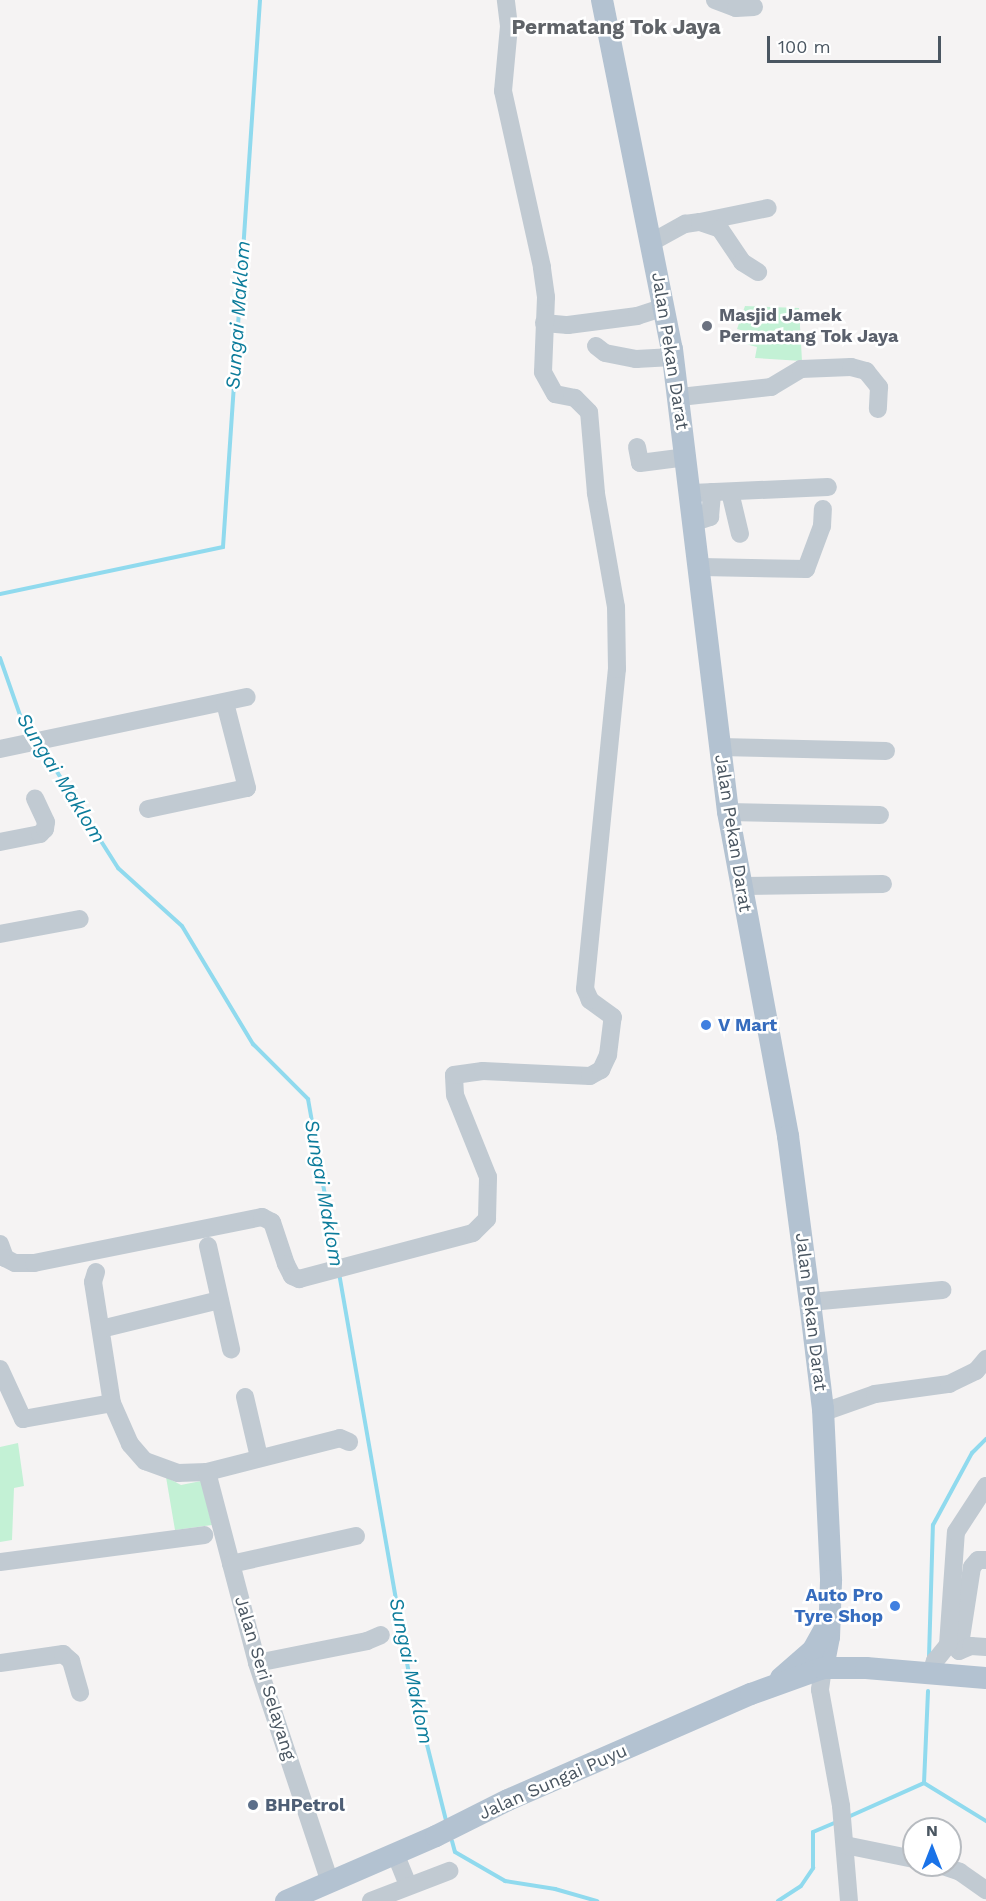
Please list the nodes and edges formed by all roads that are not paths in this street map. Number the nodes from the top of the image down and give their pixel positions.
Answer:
1 (506, 0) edge
2 (602, 0) edge
3 (715, 0) edge
4 (754, 7) dead end
5 (768, 208) dead end
6 (700, 222) junction
7 (652, 242) junction
8 (758, 272) dead end
9 (664, 307) junction
10 (544, 323) junction
11 (596, 346) dead end
12 (673, 357) junction
13 (680, 397) junction
14 (878, 409) dead end
15 (637, 447) dead end
16 (687, 457) junction
17 (828, 488) dead end
18 (702, 492) junction
19 (730, 492) junction
20 (823, 509) dead end
21 (740, 534) dead end
22 (701, 567) junction
23 (247, 697) dead end
24 (225, 703) junction
25 (720, 747) junction
26 (0, 749) edge
27 (886, 751) dead end
28 (35, 798) dead end
29 (148, 808) dead end
30 (728, 812) junction
31 (880, 815) dead end
32 (0, 842) edge
33 (883, 884) dead end
34 (740, 886) junction
35 (80, 919) dead end
36 (0, 934) edge
37 (0, 1244) edge
38 (208, 1246) dead end
39 (96, 1272) dead end
40 (942, 1290) dead end
41 (220, 1300) junction
42 (810, 1302) junction
43 (101, 1329) junction
44 (231, 1349) dead end
45 (986, 1359) edge
46 (0, 1369) edge
47 (245, 1397) dead end
48 (112, 1403) junction
49 (824, 1412) junction
50 (349, 1442) dead end
51 (259, 1457) junction
52 (207, 1472) junction
53 (986, 1486) edge
54 (204, 1535) dead end
55 (356, 1536) dead end
56 (986, 1560) edge
57 (0, 1562) edge
58 (231, 1563) junction
59 (830, 1629) junction
60 (381, 1635) dead end
61 (986, 1647) edge
62 (953, 1648) junction
63 (257, 1663) junction
64 (0, 1664) edge
65 (823, 1668) junction
66 (866, 1668) junction
67 (932, 1673) junction
68 (980, 1677) edge
69 (80, 1693) dead end
70 (751, 1694) junction
71 (845, 1842) junction
72 (395, 1853) junction
73 (902, 1855) edge
74 (449, 1871) dead end
75 (962, 1873) edge
76 (330, 1882) junction
77 (408, 1886) junction
78 (986, 1890) edge
79 (286, 1901) edge
80 (371, 1901) edge
81 (849, 1901) edge

1 - 10 street
2 - 7 main road, Jalan Pekan Darat
3 - 4 street
5 - 6 street
6 - 7 street
6 - 8 street
7 - 9 main road, Jalan Pekan Darat
9 - 10 street
9 - 12 main road, Jalan Pekan Darat
10 - 37 street
11 - 12 street
12 - 13 main road, Jalan Pekan Darat
13 - 14 street
13 - 16 main road, Jalan Pekan Darat
15 - 16 street
16 - 18 main road, Jalan Pekan Darat
17 - 19 street
18 - 19 street
18 - 22 main road, Jalan Pekan Darat
19 - 21 street
20 - 22 street
22 - 25 main road, Jalan Pekan Darat
23 - 24 street
24 - 26 street
24 - 29 street
25 - 27 street
25 - 30 main road, Jalan Pekan Darat
28 - 32 street
30 - 31 street
30 - 34 main road, Jalan Pekan Darat
33 - 34 street
34 - 42 main road, Jalan Pekan Darat
35 - 36 street
38 - 41 street
39 - 43 street
40 - 42 street
41 - 43 street
41 - 44 street
42 - 49 main road, Jalan Pekan Darat
43 - 48 street
45 - 49 street
46 - 48 street
47 - 51 street
48 - 52 street
49 - 59 main road, Jalan Pekan Darat
50 - 51 street
51 - 52 street
52 - 58 street, Jalan Seri Selayang
53 - 62 street
54 - 57 street
55 - 58 street
56 - 62 street
58 - 63 street, Jalan Seri Selayang
59 - 65 main road, Jalan Pekan Darat
59 - 66 main road
59 - 70 main road
60 - 63 street
61 - 62 street
62 - 67 street
62 - 68 street
63 - 76 street, Jalan Seri Selayang
64 - 69 street
65 - 66 main road, Jalan Sungai Puyu
65 - 70 main road, Jalan Sungai Puyu
65 - 71 street
66 - 67 main road, Jalan Sungai Puyu
67 - 68 main road, Jalan Sungai Puyu
70 - 72 main road, Jalan Sungai Puyu
71 - 73 street
71 - 81 street
72 - 76 main road, Jalan Sungai Puyu
72 - 77 street
74 - 77 street
75 - 78 street
76 - 79 main road, Jalan Sungai Puyu
77 - 80 street

